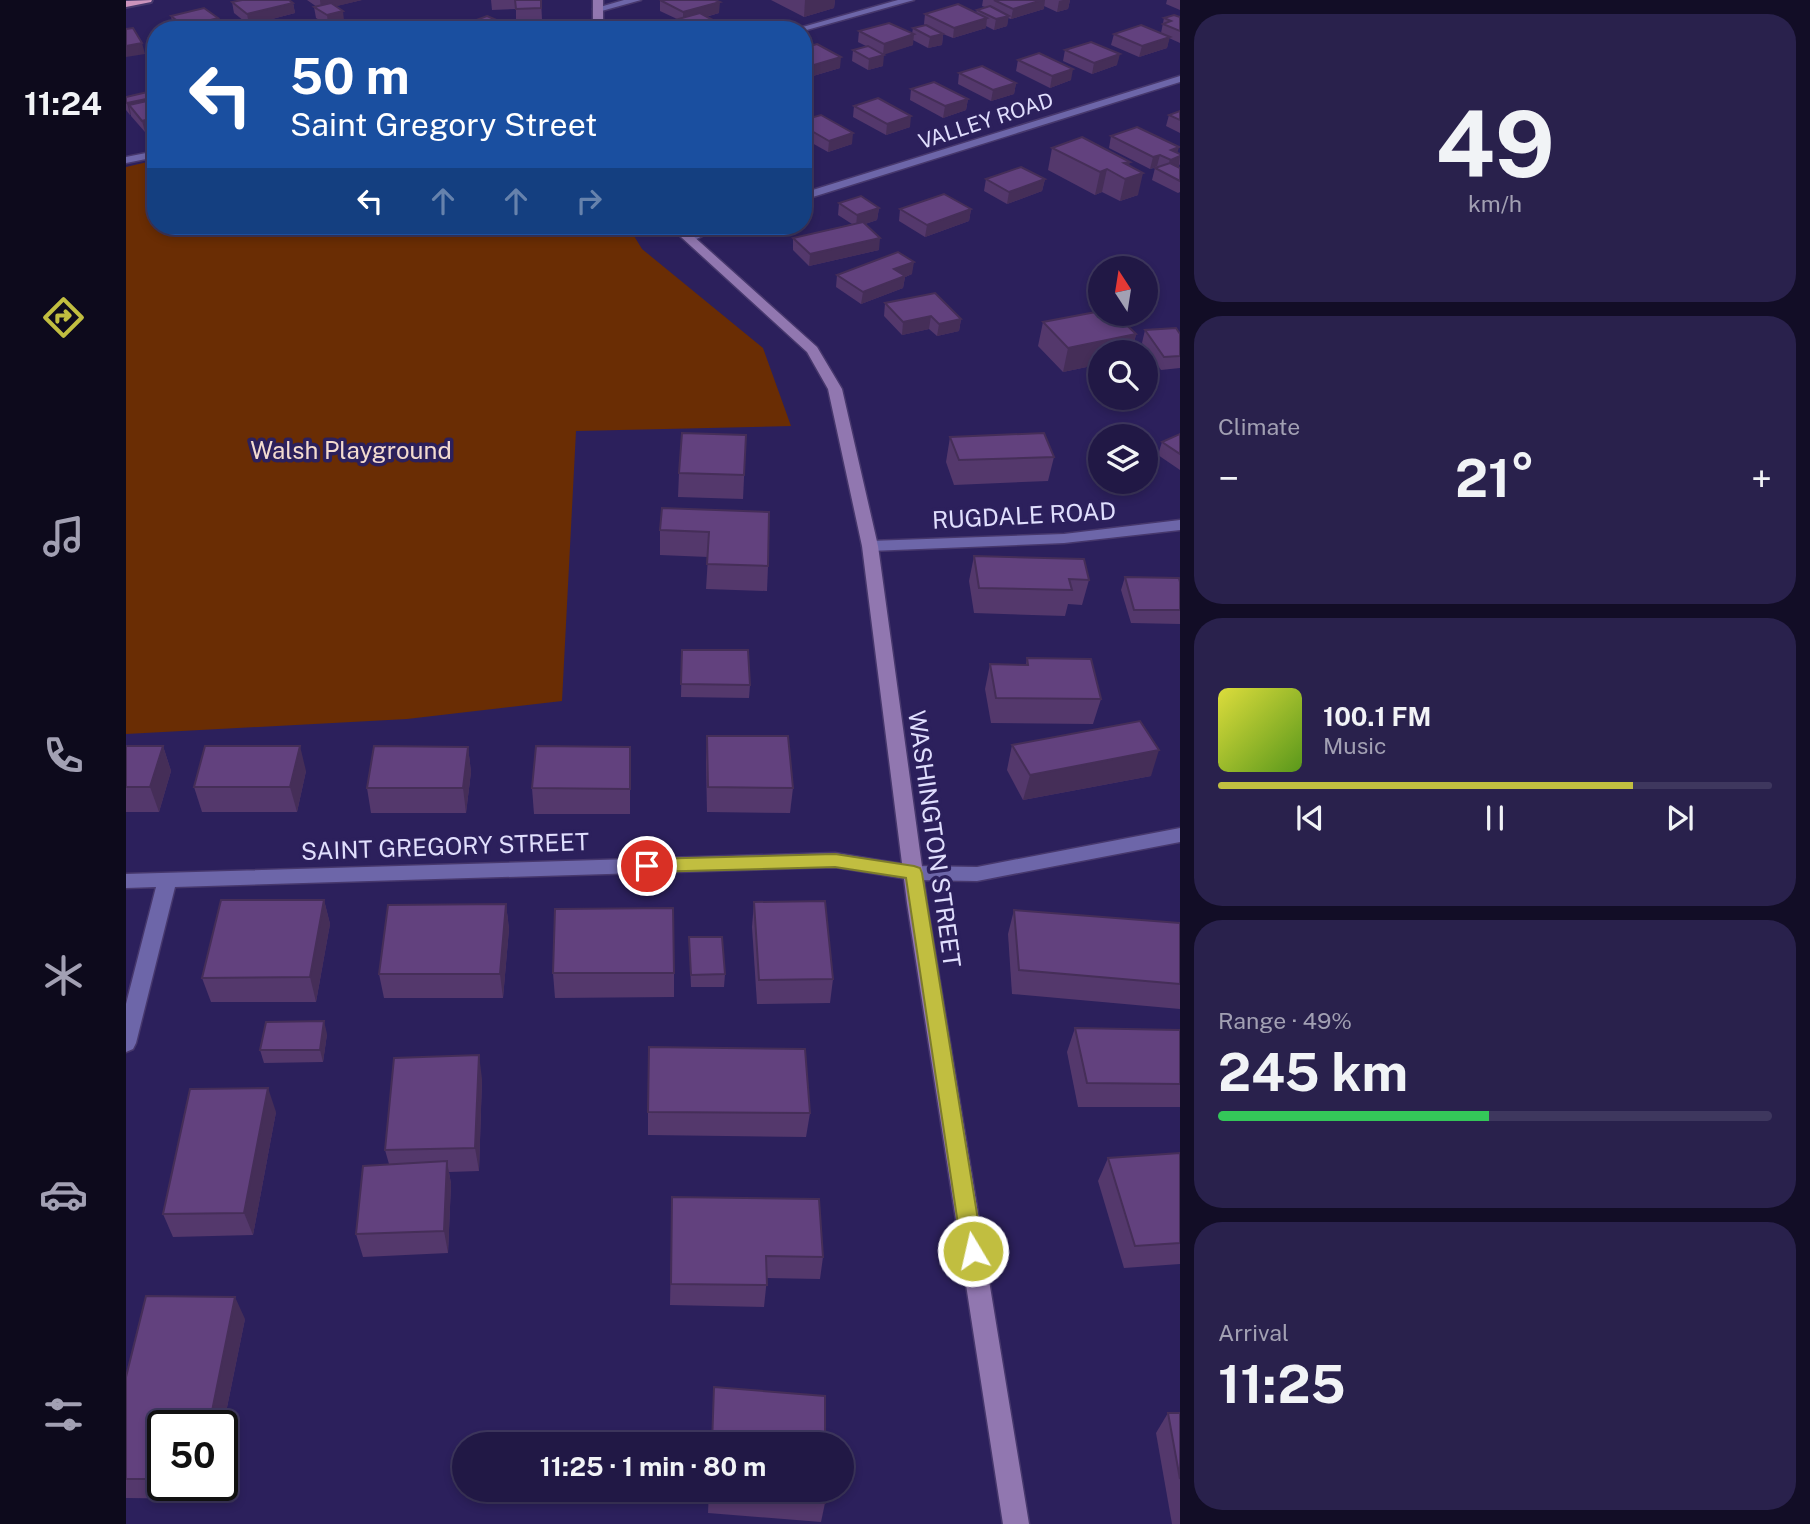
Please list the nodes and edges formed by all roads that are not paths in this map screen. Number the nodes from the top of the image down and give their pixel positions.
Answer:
1 (147, 0) edge
2 (636, 0) edge
3 (909, 0) edge
4 (126, 4) edge
5 (598, 4) edge
6 (812, 26) edge
7 (1180, 79) edge
8 (147, 156) edge
9 (126, 160) edge
10 (812, 194) edge
11 (685, 235) edge
12 (1180, 525) edge
13 (870, 546) junction
14 (1180, 835) edge
15 (914, 873) junction
16 (168, 878) junction
17 (126, 881) edge
18 (126, 1044) edge
19 (1016, 1524) edge

1 - 4 highway
2 - 5 street
3 - 6 street
7 - 10 street, VALLEY ROAD
8 - 9 street
11 - 13 main road, WASHINGTON STREET
12 - 13 street, RUGDALE ROAD
13 - 15 main road, WASHINGTON STREET
14 - 15 street, SAINT GREGORY STREET
15 - 16 street, SAINT GREGORY STREET
15 - 19 main road, WASHINGTON STREET
16 - 17 street, SAINT GREGORY STREET
16 - 18 street

